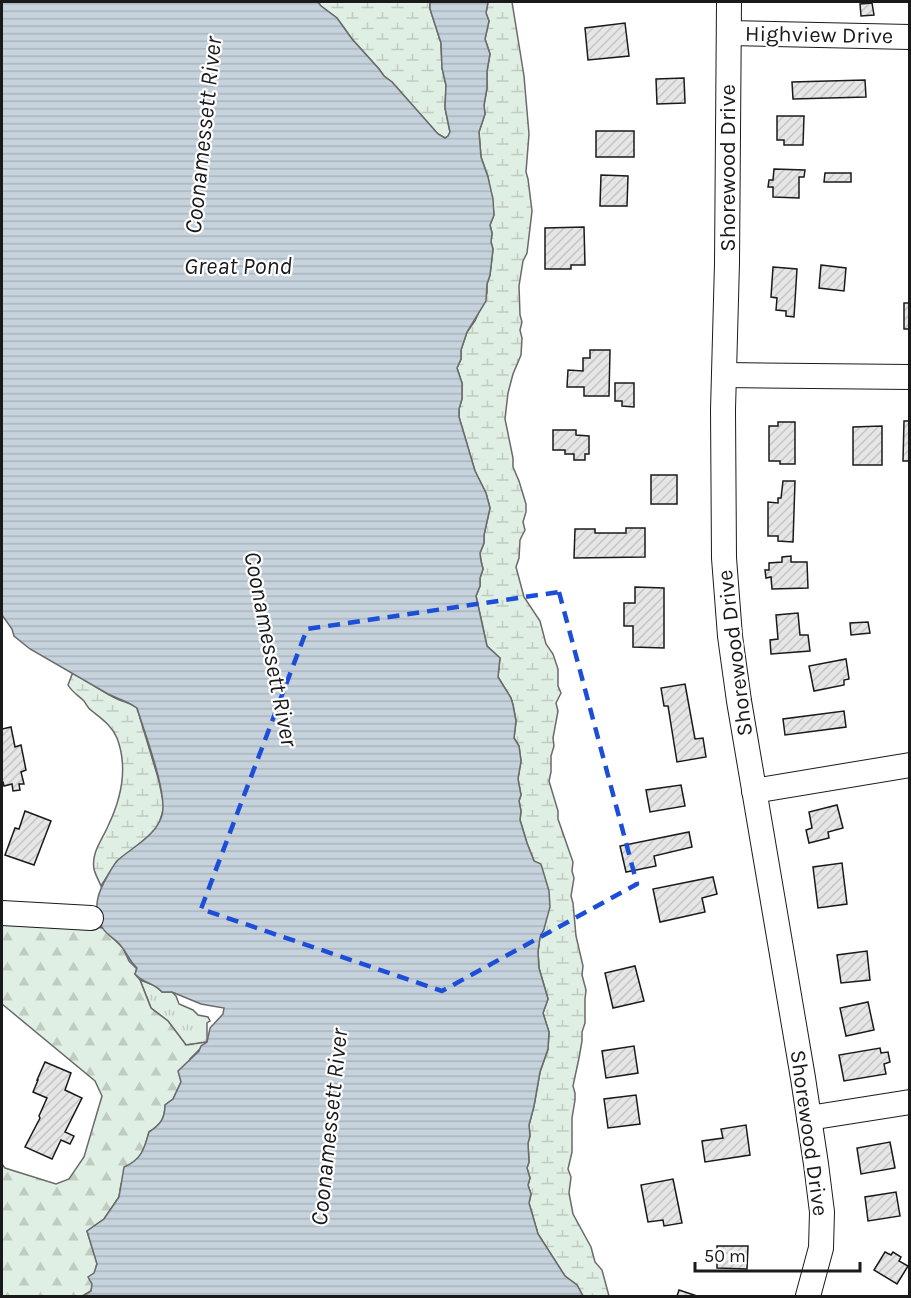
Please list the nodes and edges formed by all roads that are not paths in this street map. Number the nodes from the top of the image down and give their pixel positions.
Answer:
1 (729, 2) edge
2 (729, 33) junction
3 (909, 37) edge
4 (724, 375) junction
5 (909, 377) edge
6 (909, 765) edge
7 (754, 790) junction
8 (2, 913) edge
9 (91, 918) dead end
10 (909, 1102) edge
11 (809, 1118) junction
12 (808, 1296) edge

1 - 2 street, Shorewood Drive
2 - 3 street, Highview Drive
2 - 4 street, Shorewood Drive
4 - 5 street
4 - 7 street, Shorewood Drive
6 - 7 street
7 - 11 street, Shorewood Drive
8 - 9 street
10 - 11 street
11 - 12 street, Shorewood Drive

